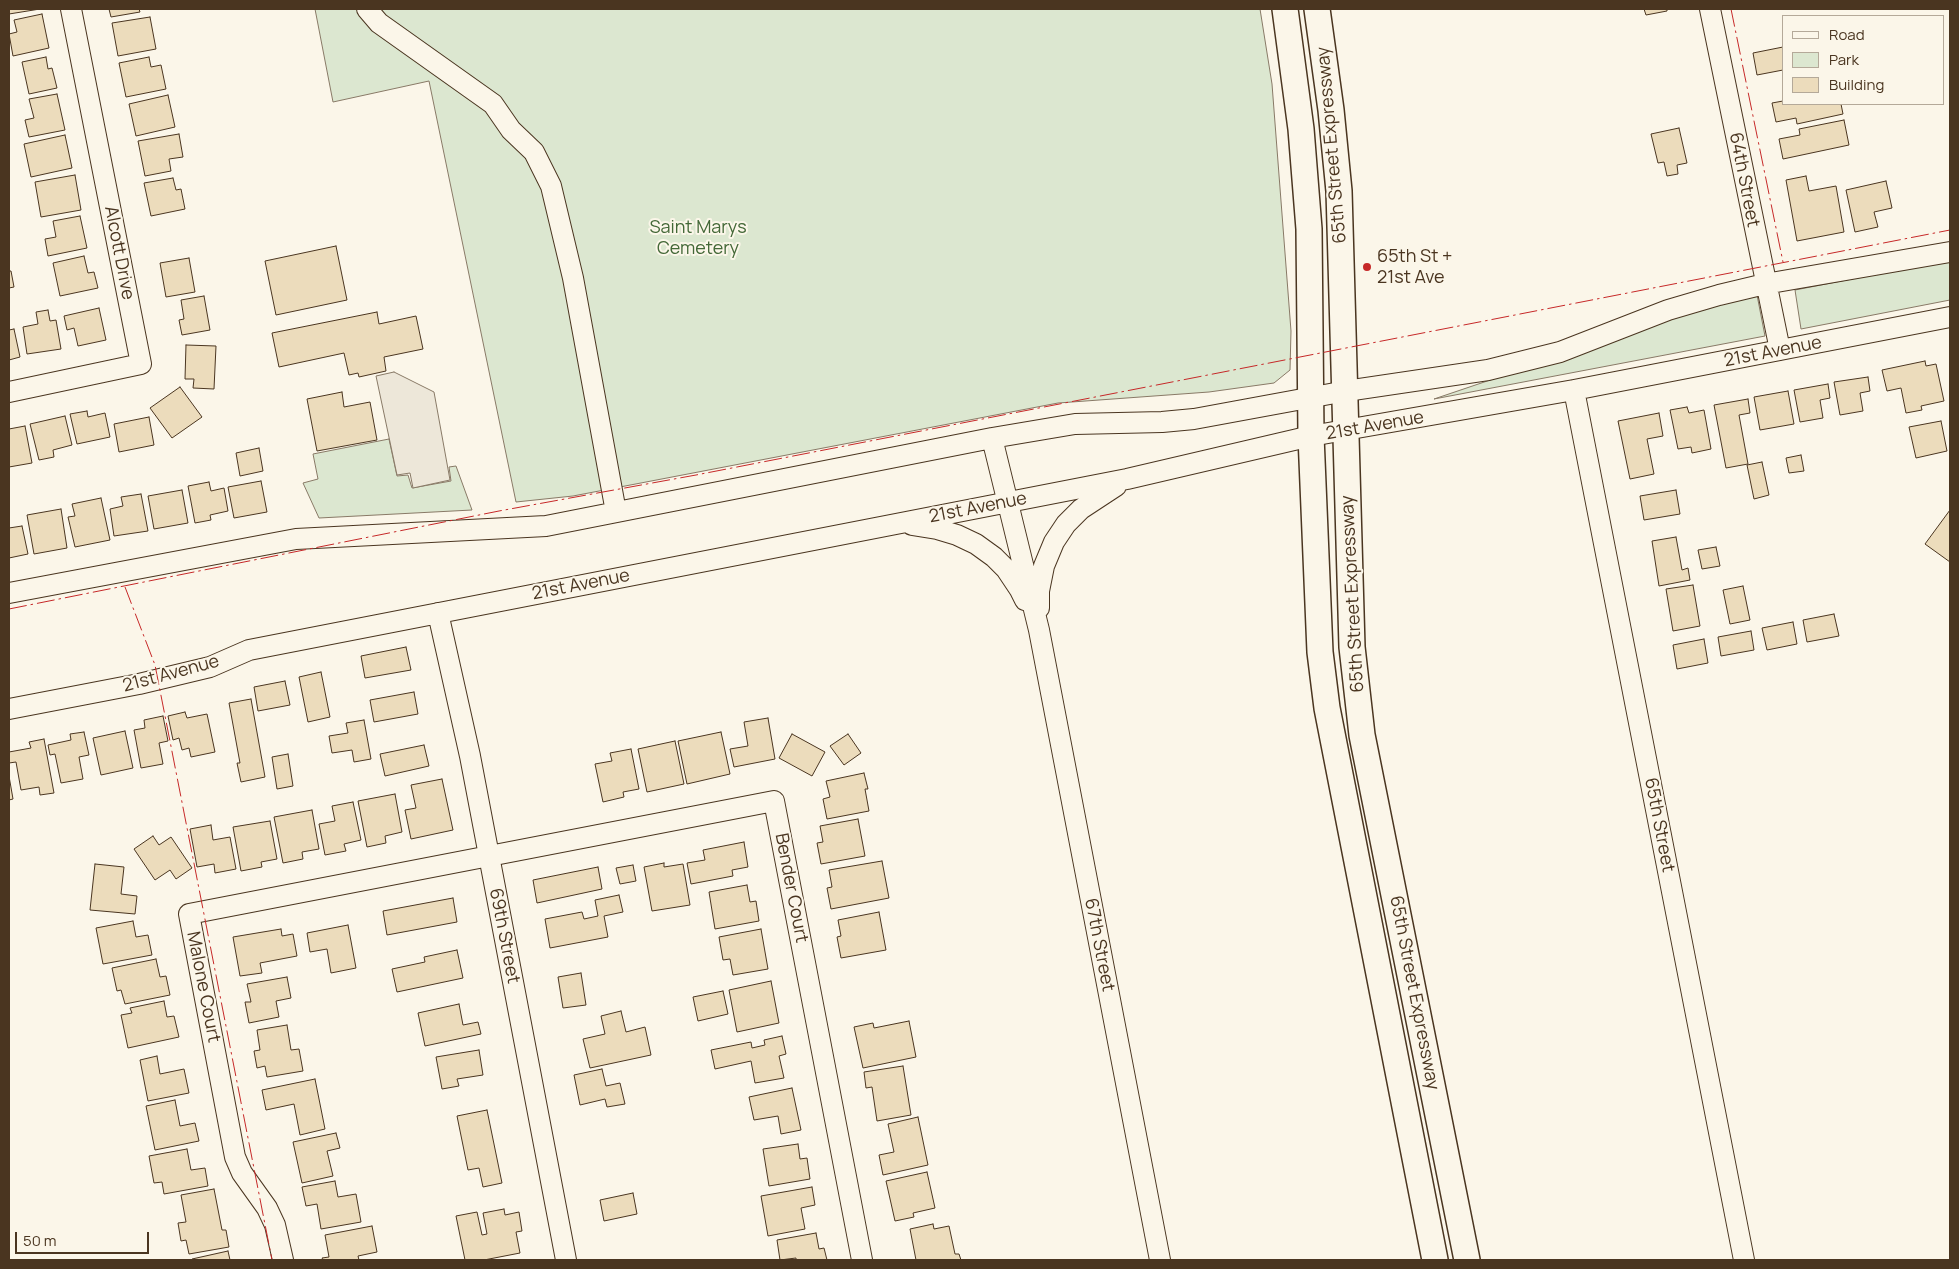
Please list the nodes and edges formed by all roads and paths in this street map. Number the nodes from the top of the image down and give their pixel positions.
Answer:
1 (71, 9) edge
2 (367, 9) edge
3 (1285, 9) edge
4 (1317, 9) edge
5 (1710, 9) edge
6 (1950, 252) edge
7 (1765, 284) junction
8 (1950, 317) edge
9 (1780, 350) junction
10 (1574, 390) junction
11 (1346, 391) junction
12 (9, 392) edge
13 (1311, 399) junction
14 (1346, 430) junction
15 (1311, 436) junction
16 (992, 438) junction
17 (1127, 479) junction
18 (1008, 502) junction
19 (616, 512) junction
20 (900, 523) junction
21 (9, 593) edge
22 (438, 614) junction
23 (1039, 630) junction
24 (9, 708) edge
25 (489, 856) junction
26 (283, 1260) edge
27 (566, 1260) edge
28 (862, 1260) edge
29 (1160, 1260) edge
30 (1435, 1260) edge
31 (1467, 1260) edge
32 (1744, 1260) edge

1 - 12 street, Alcott Drive
2 - 19 street
3 - 13 main road, 65th Street Expressway
4 - 11 main road, 65th Street Expressway
5 - 7 street, 64th Street
6 - 7 street
7 - 9 street, 64th Street
7 - 11 street
8 - 9 street, 21st Avenue
9 - 10 street, 21st Avenue
10 - 14 street, 21st Avenue
10 - 32 street, 65th Street
11 - 13 street
11 - 14 main road, 65th Street Expressway
13 - 15 main road, 65th Street Expressway
13 - 16 street
14 - 15 street, 21st Avenue
14 - 31 main road, 65th Street Expressway
15 - 17 street, 21st Avenue
15 - 30 main road, 65th Street Expressway
16 - 18 street, 67th Street
16 - 19 street
17 - 18 street, 21st Avenue
17 - 23 street, 67th Street
18 - 20 street, 21st Avenue
18 - 23 street, 67th Street
19 - 21 street
20 - 22 street, 21st Avenue
20 - 23 street, 67th Street
22 - 24 street, 21st Avenue
22 - 25 street, 69th Street
23 - 29 street, 67th Street
25 - 26 street, Malone Court
25 - 27 street, 69th Street
25 - 28 street, Bender Court

